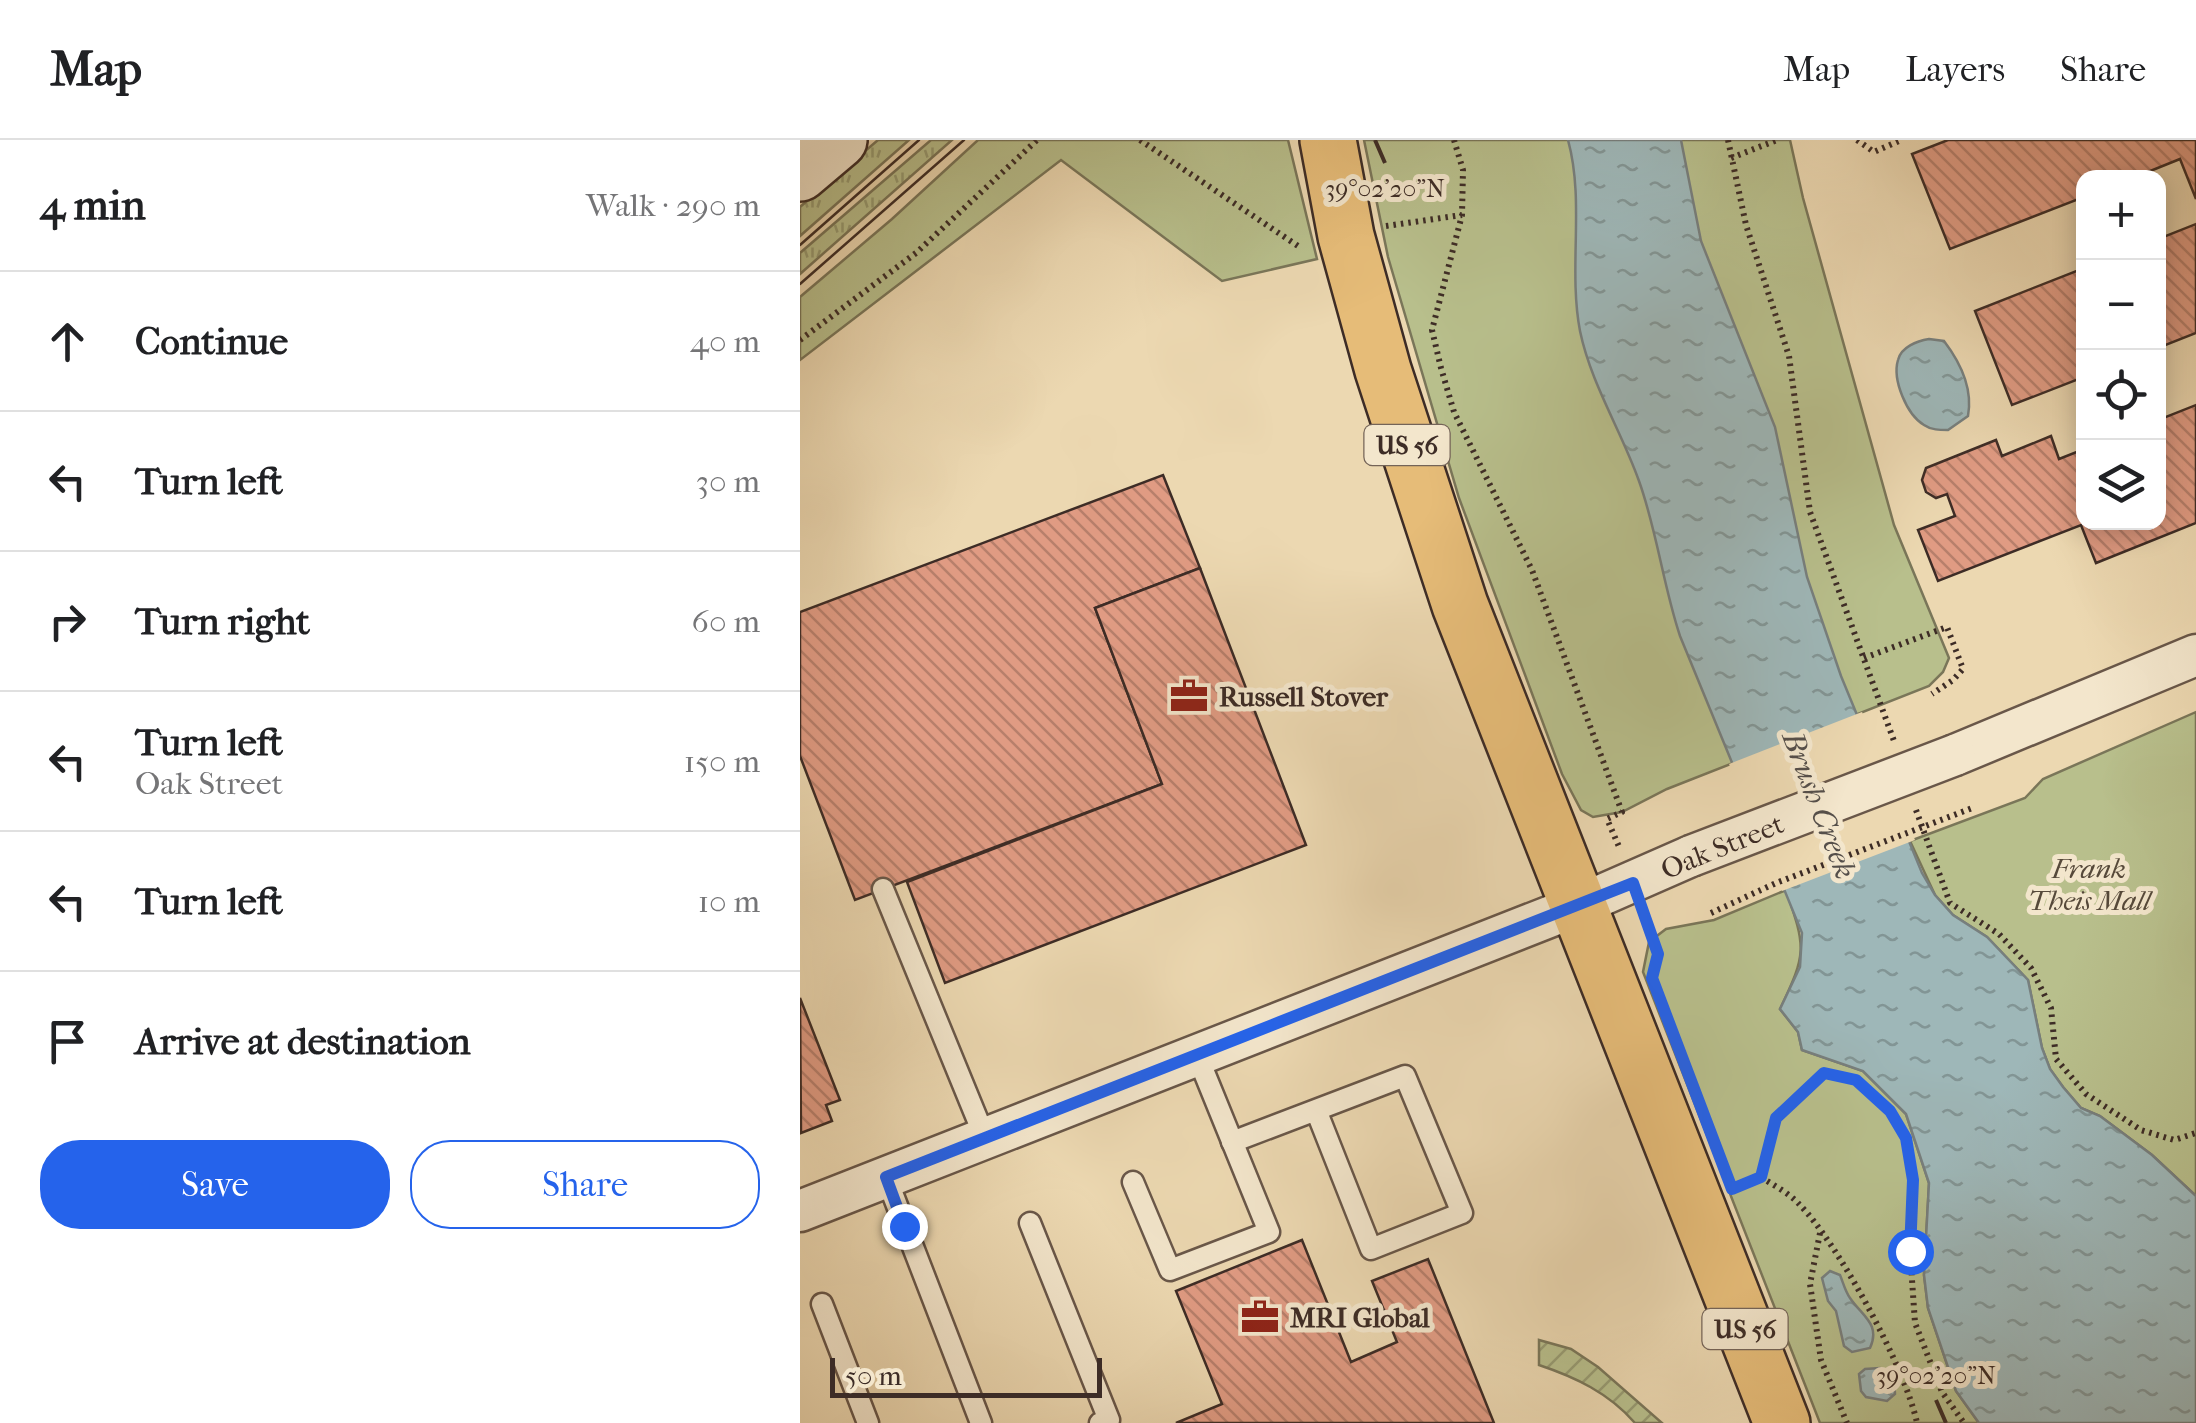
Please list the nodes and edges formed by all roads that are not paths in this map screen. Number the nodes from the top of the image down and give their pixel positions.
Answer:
1 (838, 140) edge
2 (1328, 140) edge
3 (800, 173) edge
4 (2196, 655) edge
5 (883, 889) dead end
6 (1577, 906) junction
7 (1198, 1055) junction
8 (1316, 1110) junction
9 (985, 1138) junction
10 (1232, 1142) junction
11 (886, 1177) junction
12 (1133, 1182) dead end
13 (800, 1211) edge
14 (1030, 1223) dead end
15 (822, 1304) dead end
16 (868, 1423) edge
17 (981, 1423) edge
18 (1100, 1423) edge
19 (1782, 1423) edge

1 - 3 main road
2 - 6 highway, US 56
4 - 6 street, Oak Street, bridge
5 - 9 lane
6 - 7 street, Oak Street
6 - 19 highway, US 56
7 - 9 street, Oak Street
7 - 10 lane
8 - 8 lane
8 - 10 lane
9 - 11 street, Oak Street
10 - 12 lane
11 - 13 street, Oak Street
11 - 17 lane
14 - 18 lane
15 - 16 lane

